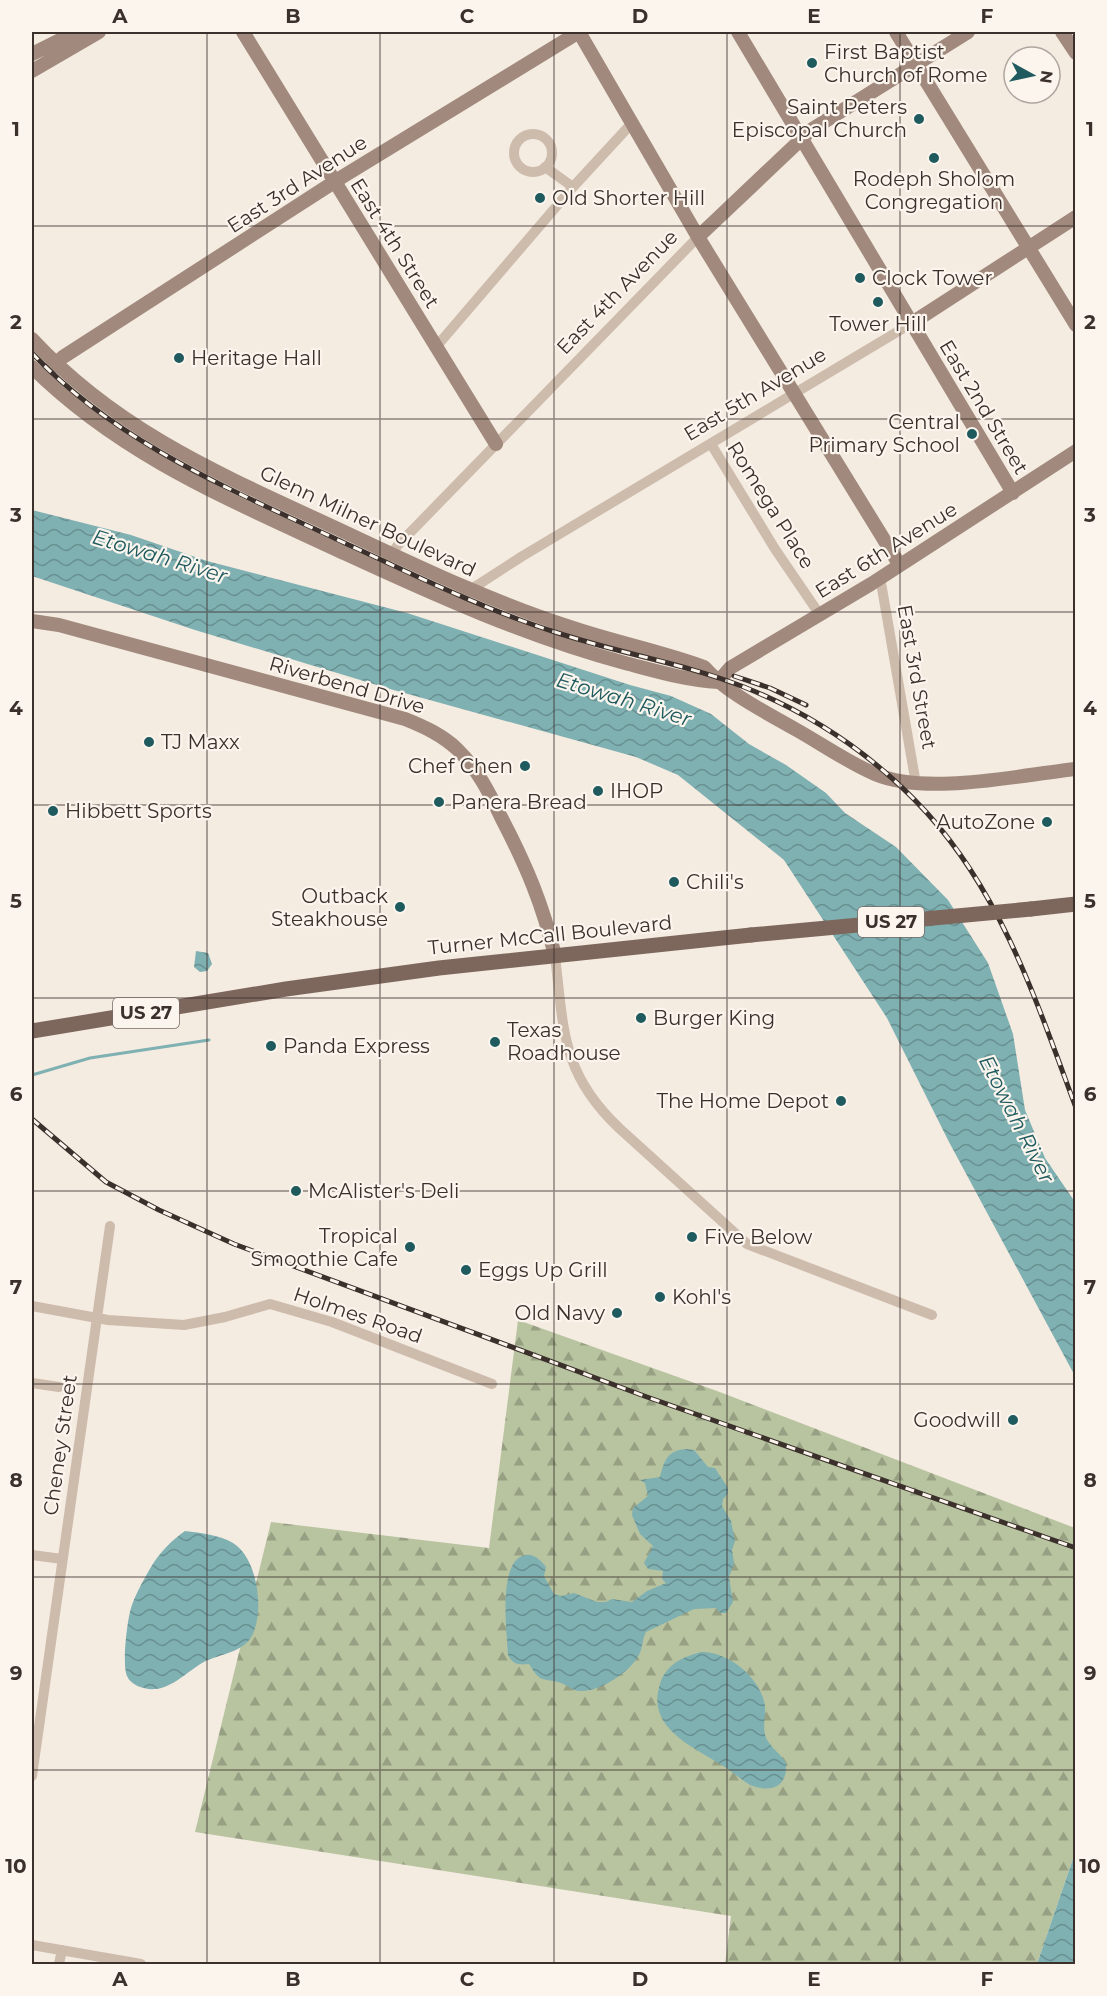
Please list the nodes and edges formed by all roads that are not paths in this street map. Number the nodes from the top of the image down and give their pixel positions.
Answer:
1 (76, 32) edge
2 (99, 32) edge
3 (243, 32) edge
4 (579, 32) edge
5 (738, 32) edge
6 (896, 32) edge
7 (968, 32) edge
8 (1062, 32) edge
9 (32, 54) edge
10 (1076, 54) edge
11 (915, 64) junction
12 (32, 71) edge
13 (632, 123) junction
14 (801, 138) junction
15 (545, 166) dead end
16 (335, 183) junction
17 (573, 187) junction
18 (1076, 217) edge
19 (698, 237) junction
20 (1028, 248) junction
21 (912, 323) junction
22 (1076, 325) edge
23 (32, 339) edge
24 (436, 347) junction
25 (55, 363) junction
26 (36, 371) edge
27 (796, 393) junction
28 (496, 444) junction
29 (711, 444) junction
30 (1076, 451) edge
31 (1013, 493) junction
32 (391, 554) junction
33 (899, 564) junction
34 (380, 570) junction
35 (880, 577) junction
36 (470, 590) junction
37 (455, 603) junction
38 (820, 615) junction
39 (32, 621) edge
40 (718, 682) junction
41 (1076, 769) edge
42 (916, 784) junction
43 (1076, 904) edge
44 (555, 956) junction
45 (32, 1031) edge
46 (110, 1226) dead end
47 (32, 1306) edge
48 (932, 1315) dead end
49 (97, 1316) junction
50 (32, 1383) edge
51 (492, 1384) dead end
52 (59, 1387) dead end
53 (32, 1555) edge
54 (62, 1559) junction
55 (32, 1776) edge
56 (32, 1945) edge
57 (62, 1950) junction
58 (59, 1965) edge
59 (141, 1965) edge

1 - 9 street
2 - 12 street
3 - 16 street, East 4th Street
4 - 13 street
4 - 16 street, East 3rd Avenue
5 - 14 street, East 2nd Street
6 - 11 street
7 - 11 street, East 4th Avenue
8 - 10 street
11 - 14 street, East 4th Avenue
11 - 20 street
13 - 17 street
13 - 19 street
14 - 19 street, East 4th Avenue
14 - 21 street, East 2nd Street
15 - 17 street
16 - 24 street, East 4th Street
16 - 25 street, East 3rd Avenue
17 - 24 street
18 - 20 street, East 5th Avenue
19 - 27 street
19 - 28 street, East 4th Avenue
20 - 21 street, East 5th Avenue
20 - 22 street
21 - 27 street, East 5th Avenue
21 - 31 street, East 2nd Street
23 - 25 street, Glenn Milner Boulevard
24 - 28 street, East 4th Street
25 - 26 street, East 3rd Avenue
25 - 32 street, Glenn Milner Boulevard
26 - 34 street, Glenn Milner Boulevard
27 - 29 street, East 5th Avenue
27 - 33 street
28 - 32 street, East 4th Avenue
29 - 36 street, East 5th Avenue
29 - 38 street, Romega Place
30 - 31 street, East 6th Avenue
31 - 33 street, East 6th Avenue
32 - 34 street, East 4th Avenue
32 - 36 street, Glenn Milner Boulevard
33 - 35 street, East 6th Avenue
34 - 37 street, Glenn Milner Boulevard
35 - 38 street, East 6th Avenue
35 - 42 street, East 3rd Street
36 - 37 street, East 5th Avenue
36 - 40 street, Glenn Milner Boulevard
37 - 40 street, Glenn Milner Boulevard
38 - 40 street, East 6th Avenue
39 - 44 street, Riverbend Drive
40 - 42 street, Glenn Milner Boulevard
41 - 42 street, Glenn Milner Boulevard
43 - 44 main road, Turner McCall Boulevard / US 27, bridge
44 - 45 main road, Turner McCall Boulevard / US 27
44 - 48 street
46 - 49 street, Cheney Street
47 - 49 street, Holmes Road
49 - 51 street, Holmes Road
49 - 54 street, Cheney Street
50 - 52 street
53 - 54 street
54 - 55 street, Cheney Street
56 - 57 street
57 - 58 street
57 - 59 street

